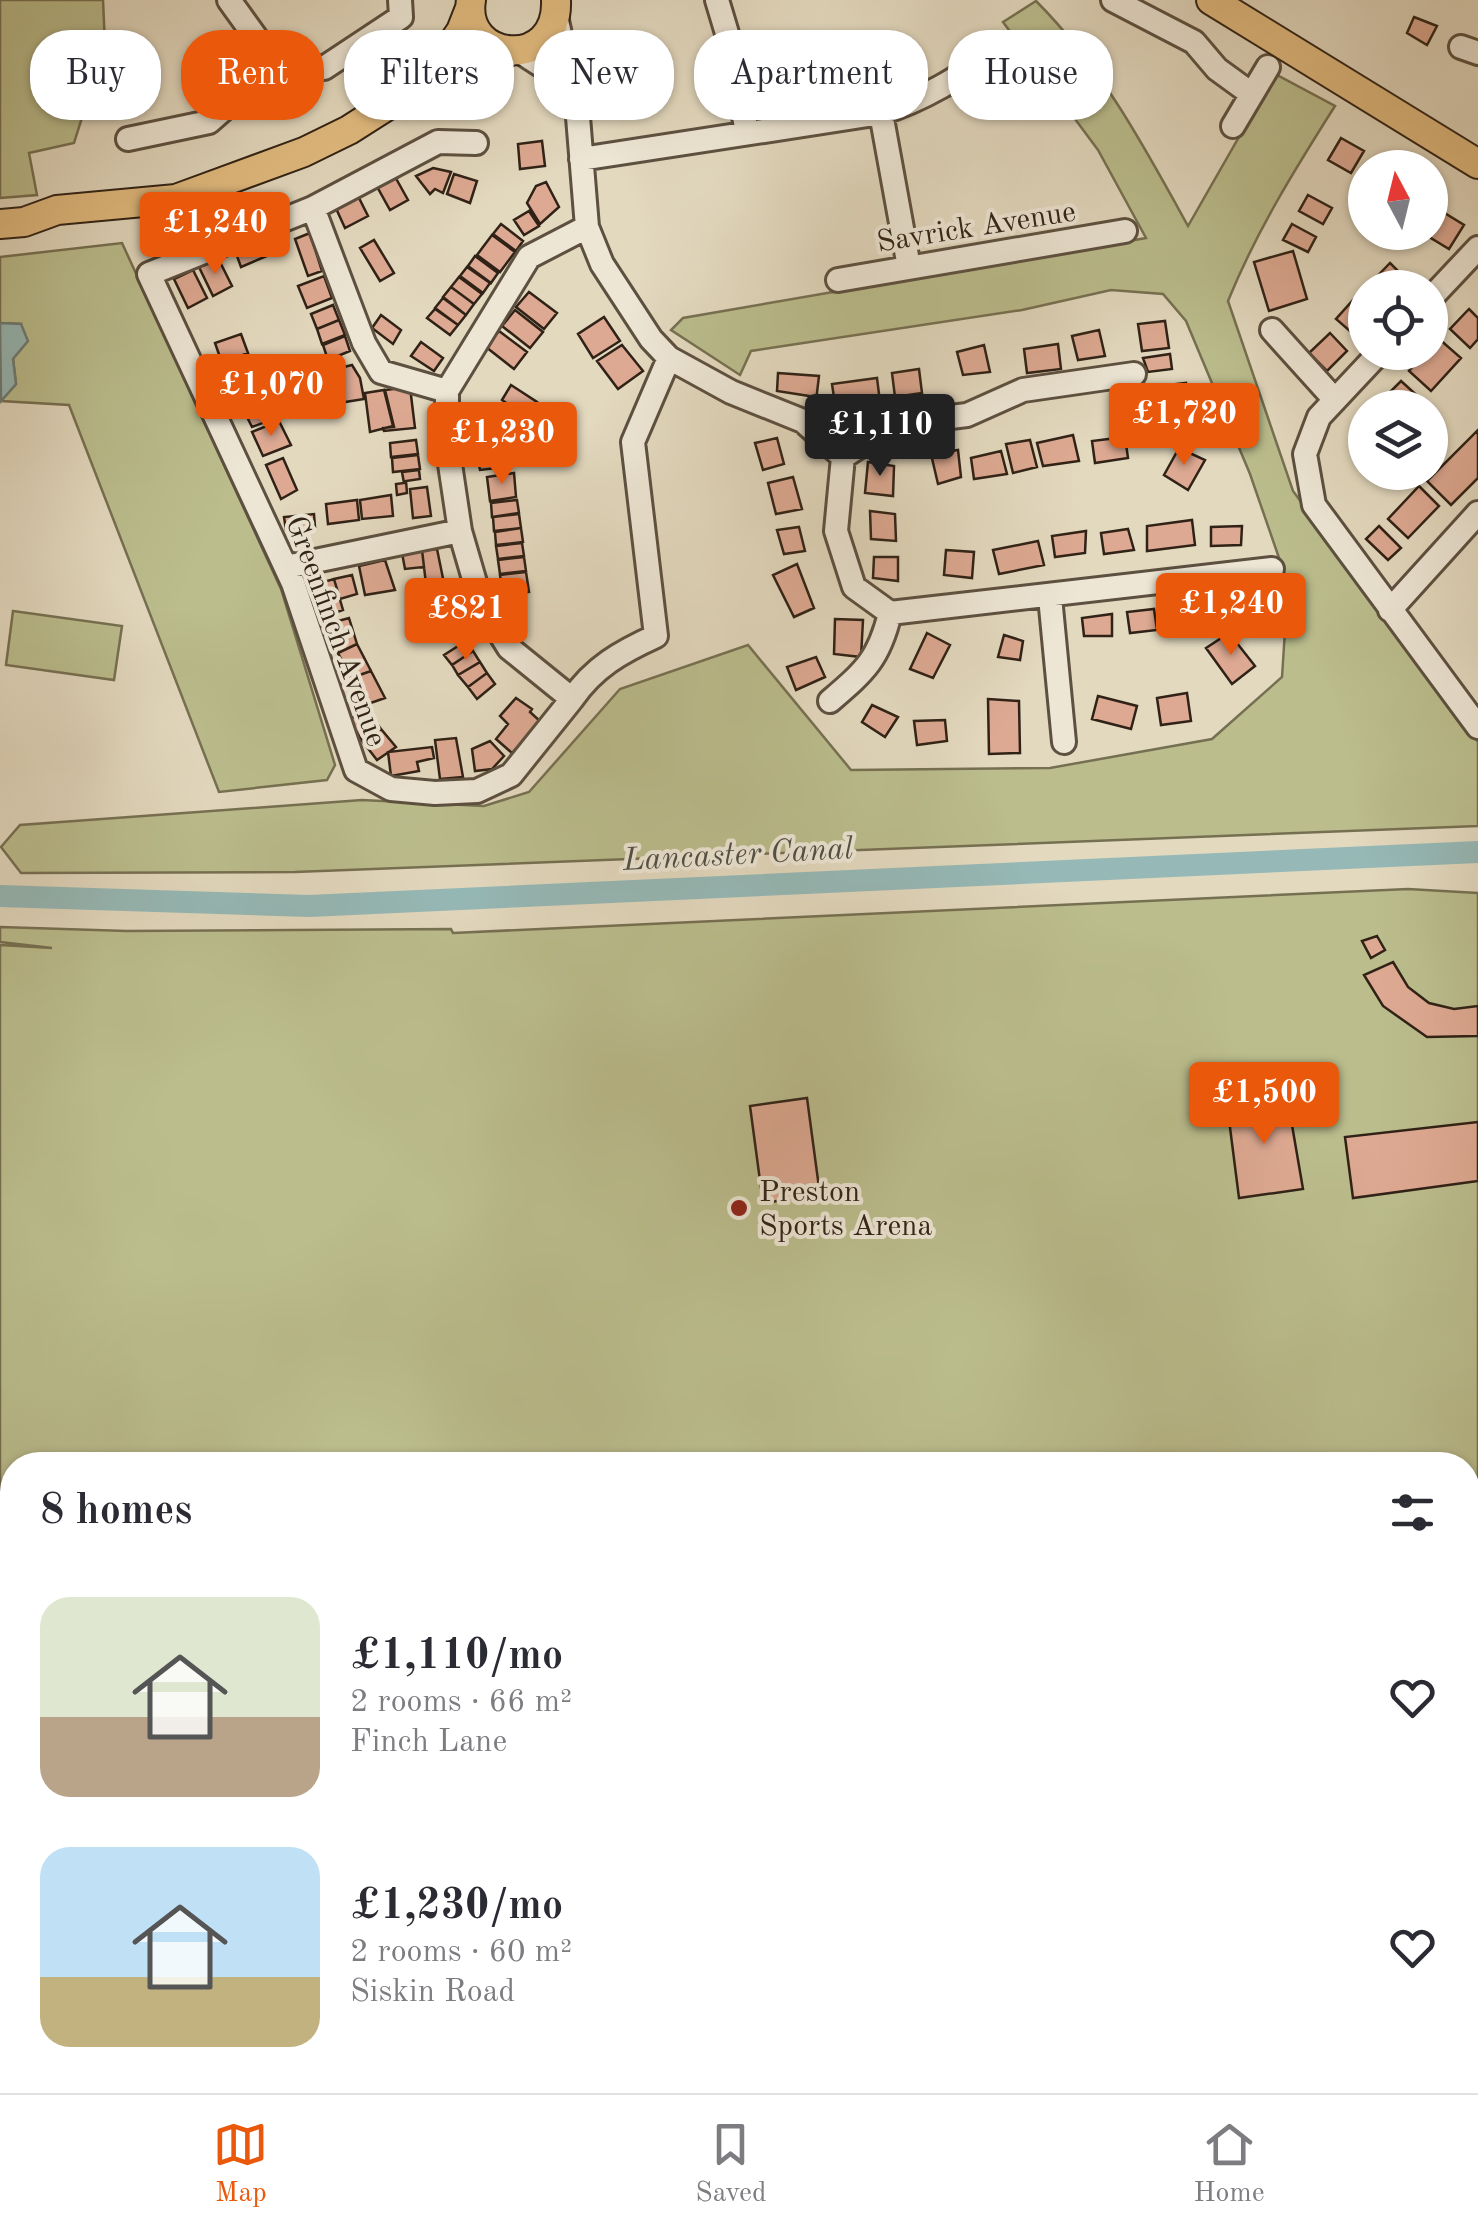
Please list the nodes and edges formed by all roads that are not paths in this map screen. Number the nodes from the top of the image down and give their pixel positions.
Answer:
1 (229, 0) edge
2 (400, 0) edge
3 (717, 0) edge
4 (1113, 0) edge
5 (1211, 0) edge
6 (470, 3) edge
7 (559, 7) edge
8 (251, 30) edge
9 (461, 30) edge
10 (515, 51) junction
11 (534, 62) edge
12 (1268, 67) dead end
13 (324, 68) edge
14 (1250, 93) junction
15 (210, 120) edge
16 (365, 120) edge
17 (576, 120) edge
18 (831, 120) edge
19 (882, 120) edge
20 (1233, 126) dead end
21 (746, 132) junction
22 (128, 138) dead end
23 (476, 143) dead end
24 (582, 159) junction
25 (1478, 164) edge
26 (314, 208) junction
27 (0, 224) edge
28 (588, 227) junction
29 (1125, 231) dead end
30 (1478, 248) edge
31 (909, 268) junction
32 (838, 280) dead end
33 (1448, 280) edge
34 (1272, 330) dead end
35 (669, 358) junction
36 (1363, 370) edge
37 (1134, 374) dead end
38 (447, 391) junction
39 (1335, 400) junction
40 (843, 457) junction
41 (1478, 513) edge
42 (460, 531) junction
43 (286, 567) junction
44 (1272, 569) dead end
45 (1050, 598) junction
46 (1390, 610) junction
47 (890, 613) junction
48 (572, 698) junction
49 (830, 701) dead end
50 (1478, 727) edge
51 (1064, 742) dead end

1 - 8 street
2 - 13 street
3 - 21 street
4 - 14 street
5 - 25 main road
6 - 9 main road
6 - 10 main road
7 - 10 main road
10 - 11 street
12 - 14 street
14 - 20 street
15 - 22 street
16 - 27 main road
17 - 24 street
18 - 21 street
19 - 31 street
21 - 24 street
23 - 26 street, Greenfinch Avenue
24 - 28 street
26 - 38 street
26 - 43 street, Greenfinch Avenue
28 - 35 street
28 - 38 street
29 - 31 street, Savrick Avenue
30 - 33 street
31 - 32 street, Savrick Avenue
34 - 39 street
35 - 40 street
35 - 48 street, Greenfinch Avenue
36 - 39 street
37 - 40 street
38 - 42 street
39 - 46 street
40 - 47 street
41 - 46 street
42 - 43 street
42 - 48 street
43 - 48 street, Greenfinch Avenue
44 - 45 street
45 - 47 street
45 - 51 street
46 - 50 street
47 - 49 street

